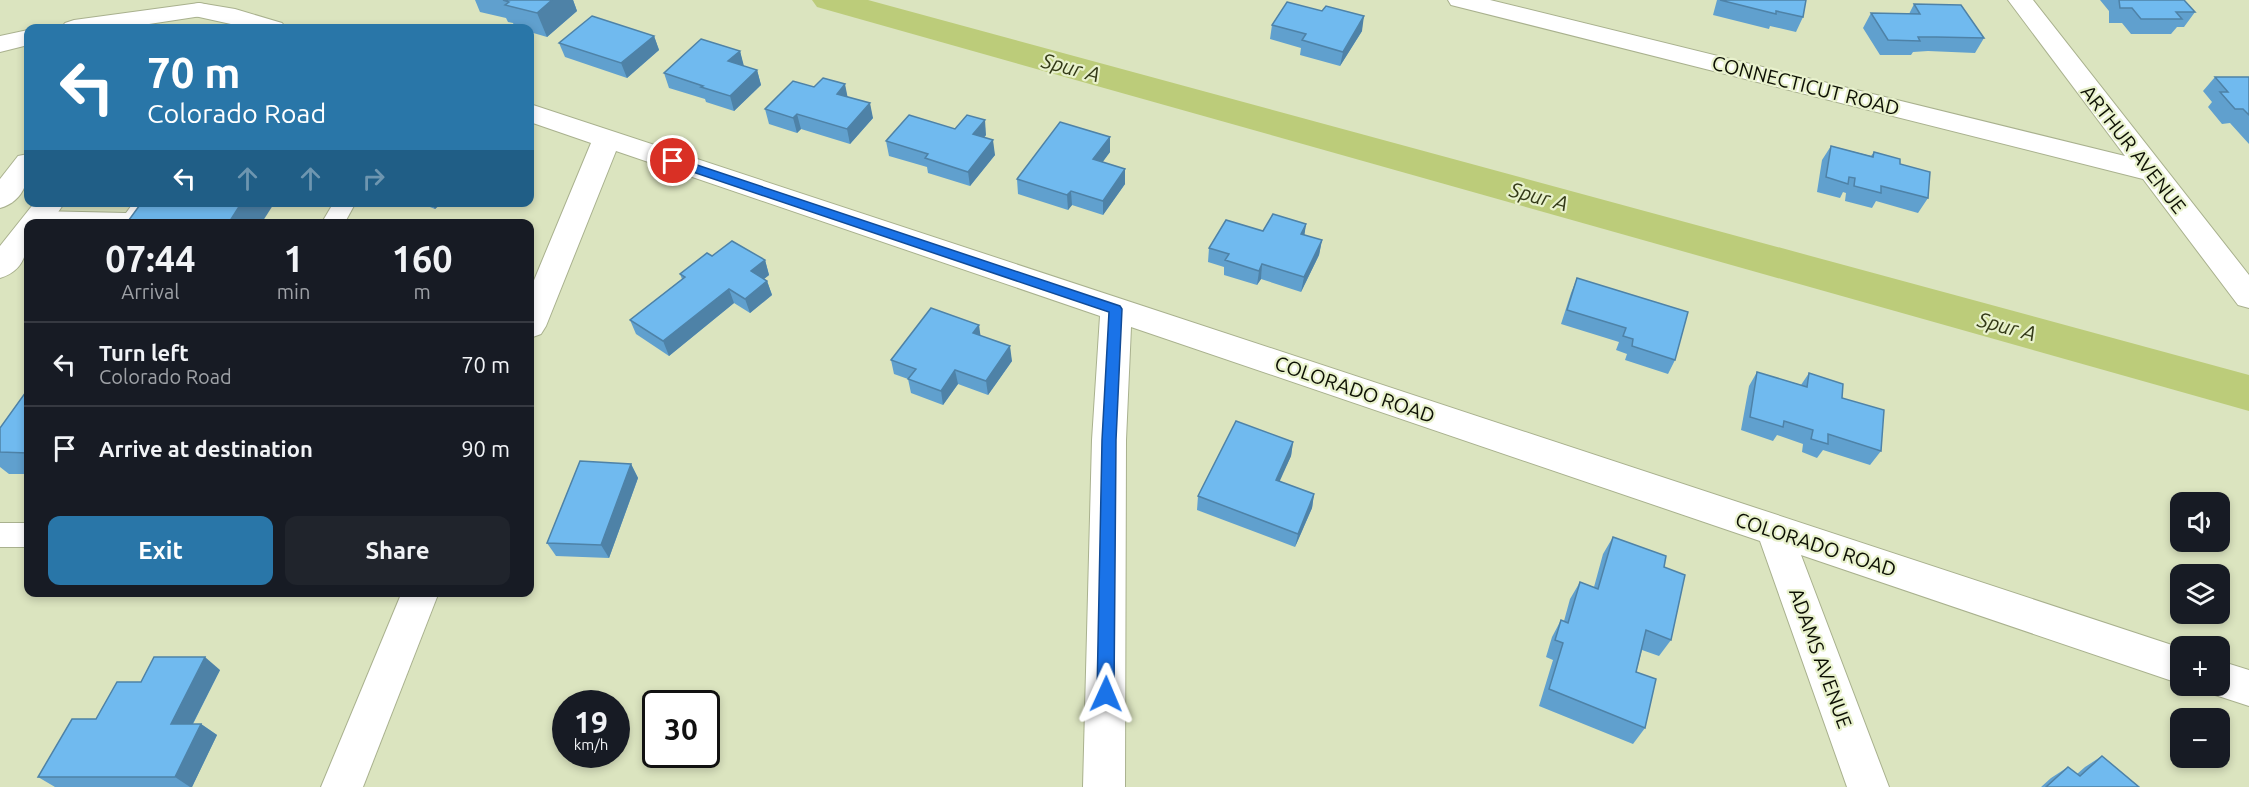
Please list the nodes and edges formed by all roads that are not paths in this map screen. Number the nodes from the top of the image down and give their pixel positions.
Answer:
1 (1460, 0) edge
2 (2020, 0) edge
3 (196, 13) edge
4 (157, 14) edge
5 (98, 24) edge
6 (260, 24) edge
7 (24, 39) edge
8 (0, 44) edge
9 (534, 114) edge
10 (607, 139) junction
11 (24, 168) edge
12 (2152, 172) junction
13 (0, 198) edge
14 (24, 237) edge
15 (0, 267) edge
16 (2249, 297) edge
17 (1116, 309) junction
18 (534, 316) edge
19 (1774, 530) junction
20 (0, 535) edge
21 (24, 535) edge
22 (419, 597) edge
23 (2170, 662) edge
24 (2230, 682) edge
25 (2249, 688) edge
26 (342, 787) edge
27 (1104, 787) edge
28 (1868, 787) edge

1 - 12 street, CONNECTICUT ROAD
2 - 12 street, ARTHUR AVENUE
3 - 4 street
3 - 6 street
4 - 5 street
7 - 8 street
9 - 10 street, COLORADO ROAD
10 - 17 street, COLORADO ROAD
10 - 18 street
11 - 13 street
12 - 16 street, ARTHUR AVENUE
14 - 15 street
17 - 19 street, COLORADO ROAD
17 - 27 street
19 - 23 street, COLORADO ROAD
19 - 28 street, ADAMS AVENUE
20 - 21 lane
22 - 26 street
24 - 25 street

